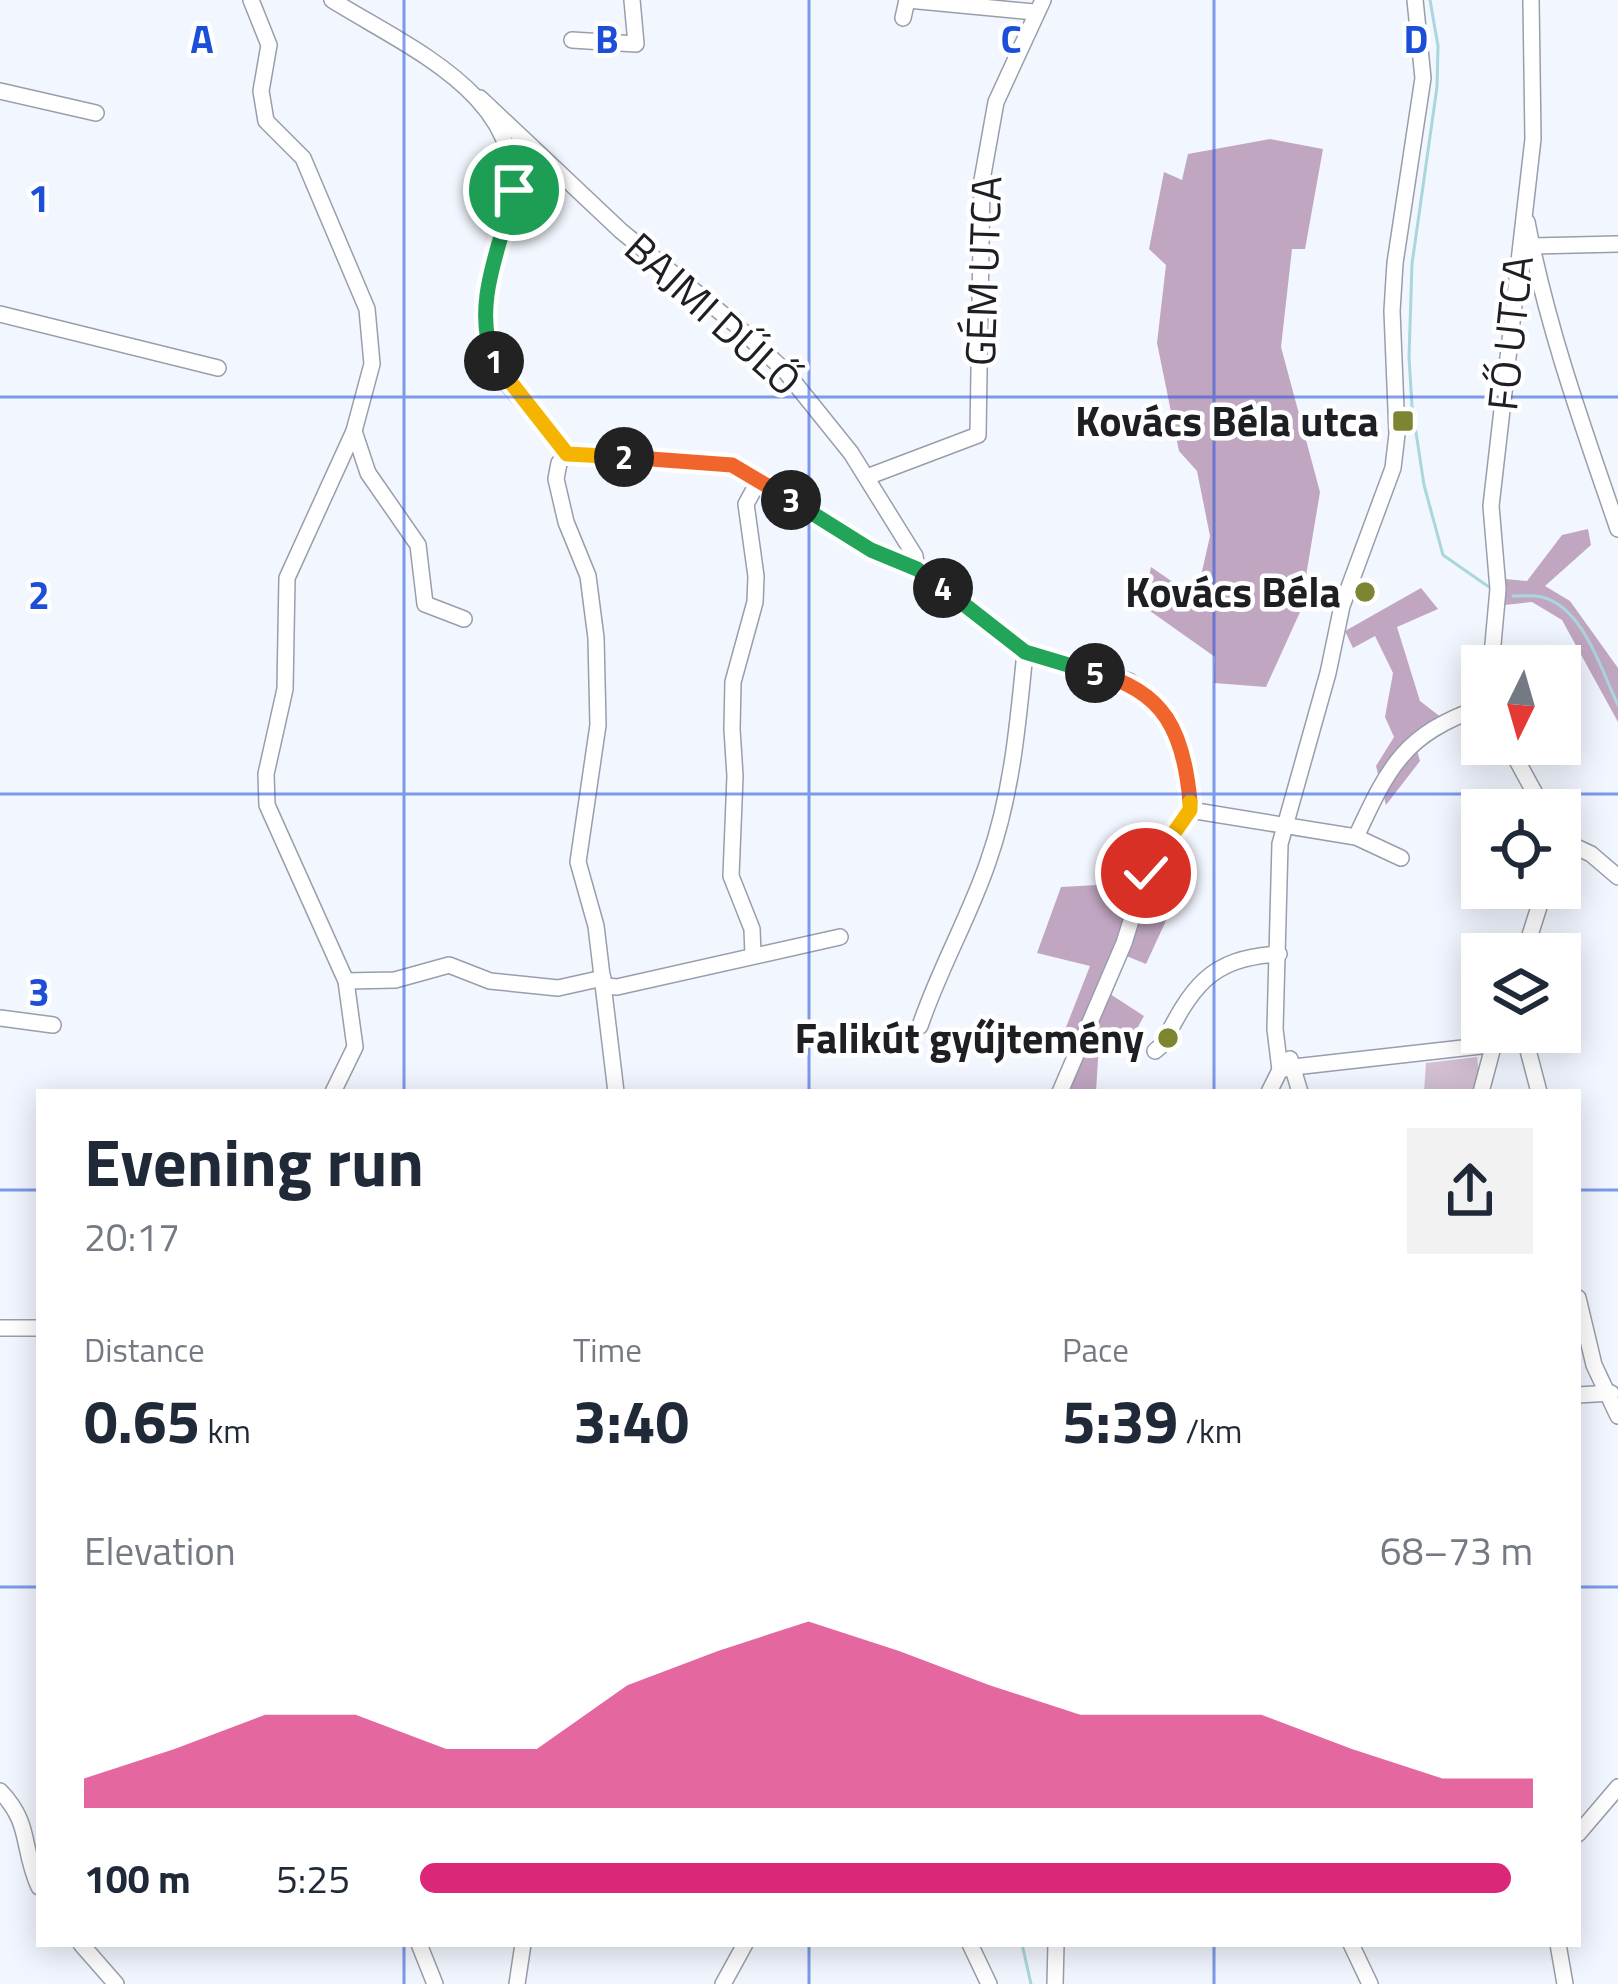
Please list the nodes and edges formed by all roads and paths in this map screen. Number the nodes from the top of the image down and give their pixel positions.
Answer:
1 (251, 0) edge
2 (332, 0) edge
3 (632, 0) edge
4 (908, 0) edge
5 (1415, 0) edge
6 (1531, 0) edge
7 (1039, 6) edge
8 (904, 18) dead end
9 (572, 40) dead end
10 (0, 91) edge
11 (480, 98) junction
12 (96, 113) dead end
13 (1524, 207) junction
14 (1618, 244) edge
15 (1532, 246) junction
16 (0, 314) edge
17 (218, 368) dead end
18 (355, 431) junction
19 (567, 454) junction
20 (1618, 461) edge
21 (1597, 468) junction
22 (867, 477) junction
23 (758, 481) junction
24 (1618, 529) edge
25 (917, 569) junction
26 (464, 619) dead end
27 (1493, 645) edge
28 (1025, 652) junction
29 (1461, 716) edge
30 (1190, 810) junction
31 (1284, 824) junction
32 (1356, 837) junction
33 (1581, 849) edge
34 (1401, 858) dead end
35 (1618, 877) edge
36 (840, 937) dead end
37 (1279, 954) junction
38 (753, 955) junction
39 (346, 981) junction
40 (604, 982) junction
41 (0, 1018) edge
42 (53, 1025) dead end
43 (920, 1026) dead end
44 (1155, 1051) dead end
45 (1461, 1051) edge
46 (1491, 1053) edge
47 (1529, 1053) edge
48 (1279, 1077) edge
49 (335, 1089) edge
50 (615, 1089) edge
51 (1061, 1089) edge
52 (1481, 1089) edge
53 (1538, 1089) edge
54 (1581, 1311) edge
55 (0, 1328) edge
56 (36, 1328) edge
57 (1612, 1393) edge
58 (1581, 1395) edge
59 (1618, 1417) edge
60 (1618, 1787) edge
61 (0, 1791) edge
62 (1581, 1830) edge
63 (36, 1879) edge
64 (84, 1947) edge
65 (420, 1947) edge
66 (523, 1947) edge
67 (743, 1947) edge
68 (971, 1947) edge
69 (1056, 1947) edge
70 (1352, 1947) edge
71 (1559, 1947) edge
72 (116, 1984) edge
73 (435, 1984) edge
74 (517, 1984) edge
75 (723, 1984) edge
76 (989, 1984) edge
77 (1055, 1984) edge
78 (1370, 1984) edge
79 (1565, 1984) edge

1 - 18 street
2 - 11 street, BAJMI DŰLŐ
3 - 9 street
4 - 7 street
4 - 8 street
5 - 31 street
6 - 13 street, FŐ UTCA
7 - 22 street, GÉM UTCA
10 - 12 street
11 - 19 street
11 - 22 street, BAJMI DŰLŐ
13 - 15 street
13 - 27 street, FŐ UTCA
14 - 15 street
15 - 21 street
16 - 17 street
18 - 26 street
18 - 39 street
19 - 23 street
19 - 40 street
20 - 21 street
21 - 24 street
22 - 25 street, BAJMI DŰLŐ
23 - 25 street
23 - 38 street
25 - 28 street, BAJMI DŰLŐ
28 - 30 street, BAJMI DŰLŐ
28 - 43 street
29 - 32 street
30 - 31 street
30 - 51 street
31 - 32 street
31 - 37 street
32 - 34 street
33 - 35 street
36 - 38 street
37 - 44 street
37 - 48 street
38 - 40 street
39 - 40 street
39 - 49 street
40 - 50 street
41 - 42 street
45 - 48 street
46 - 52 street
47 - 53 street
54 - 57 street
55 - 56 street
57 - 58 street
57 - 59 street
60 - 62 street
61 - 63 street
64 - 72 street
65 - 73 street
66 - 74 street
67 - 75 street
68 - 76 street
69 - 77 street
70 - 78 street
71 - 79 street

